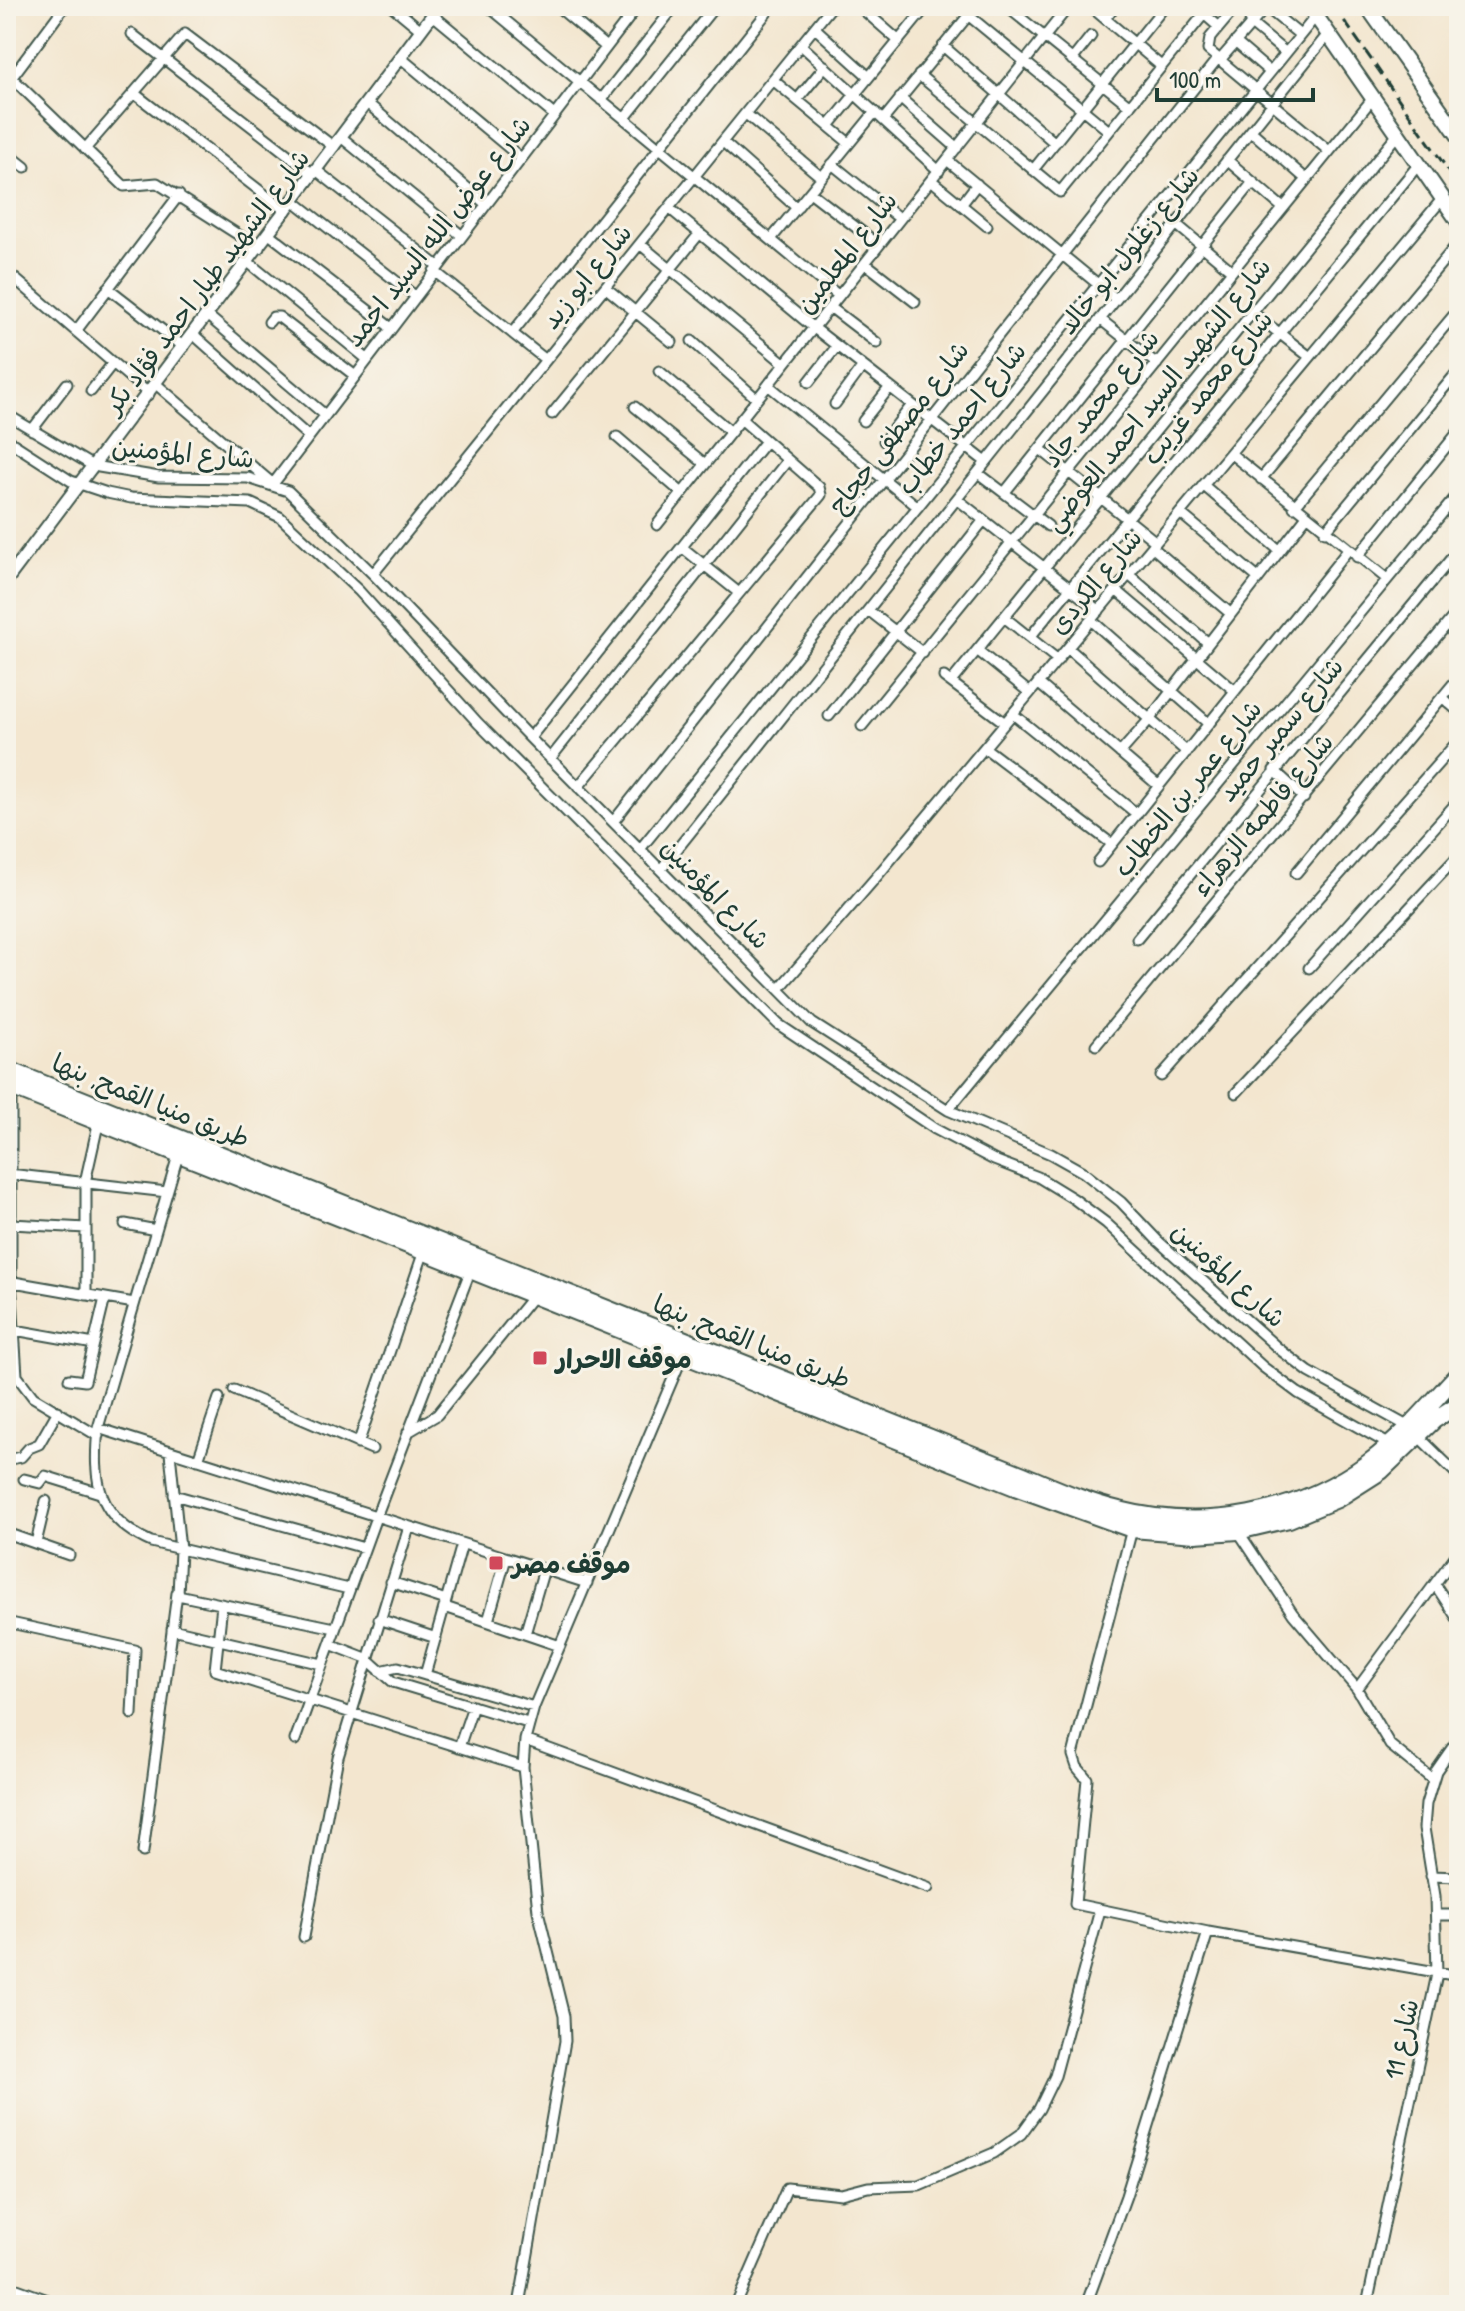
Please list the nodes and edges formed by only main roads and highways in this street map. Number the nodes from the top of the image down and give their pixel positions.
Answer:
1 (1367, 6) edge
2 (1312, 11) edge
3 (1459, 136) edge
4 (1459, 222) edge
5 (6, 1069) edge
6 (9, 1086) edge
7 (1459, 1373) edge
8 (1459, 1391) edge
9 (1459, 1404) edge
10 (1434, 1420) junction
11 (1414, 1432) junction
12 (956, 1456) junction

1 - 3 main road
2 - 4 main road
5 - 12 highway, طريق منيا القمح, بنها
6 - 12 highway, طريق منيا القمح, بنها
7 - 11 highway, طريق منيا القمح, بنها
8 - 10 highway
9 - 10 highway, طريق منيا القمح, بنها
10 - 11 highway, طريق منيا القمح, بنها
11 - 12 highway, طريق منيا القمح, بنها
11 - 12 highway, طريق منيا القمح, بنها

